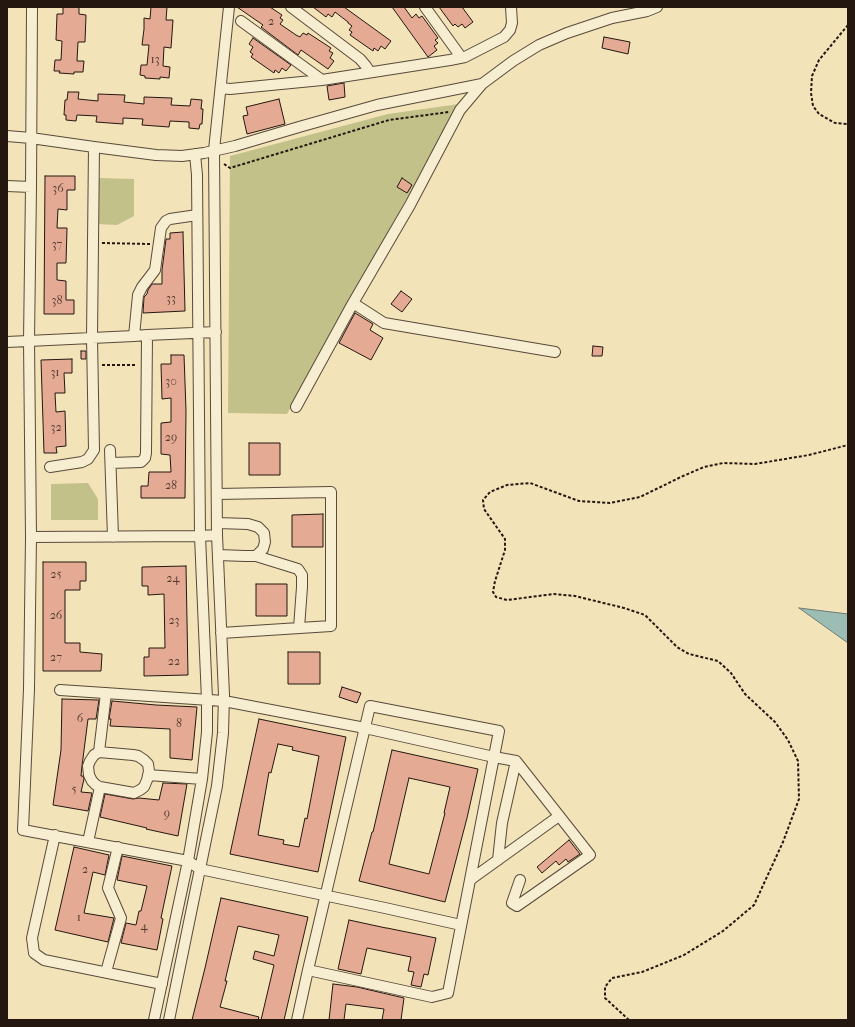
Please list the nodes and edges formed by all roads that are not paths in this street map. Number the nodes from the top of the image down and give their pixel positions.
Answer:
1 (32, 7) edge
2 (229, 7) edge
3 (291, 7) edge
4 (425, 7) edge
5 (511, 7) edge
6 (657, 7) edge
7 (241, 21) dead end
8 (461, 57) junction
9 (370, 72) junction
10 (322, 80) junction
11 (482, 84) junction
12 (220, 88) junction
13 (7, 136) edge
14 (31, 138) junction
15 (94, 147) junction
16 (195, 154) junction
17 (214, 154) junction
18 (7, 186) edge
19 (31, 187) junction
20 (197, 215) junction
21 (353, 303) junction
22 (198, 332) junction
23 (216, 332) junction
24 (147, 334) junction
25 (134, 336) junction
26 (92, 338) junction
27 (29, 341) junction
28 (7, 342) edge
29 (555, 352) dead end
30 (296, 407) dead end
31 (110, 450) dead end
32 (111, 463) junction
33 (50, 467) dead end
34 (217, 494) junction
35 (217, 522) junction
36 (217, 535) junction
37 (113, 536) junction
38 (200, 536) junction
39 (32, 537) junction
40 (218, 555) junction
41 (256, 556) junction
42 (299, 628) junction
43 (221, 633) junction
44 (60, 690) dead end
45 (106, 693) junction
46 (207, 700) junction
47 (224, 702) junction
48 (365, 728) junction
49 (99, 752) junction
50 (494, 757) junction
51 (516, 761) junction
52 (148, 775) junction
53 (202, 779) junction
54 (100, 787) junction
55 (559, 816) junction
56 (55, 835) junction
57 (88, 842) junction
58 (118, 847) junction
59 (498, 860) junction
60 (188, 861) junction
61 (200, 869) junction
62 (470, 880) junction
63 (520, 880) dead end
64 (326, 896) junction
65 (461, 925) junction
66 (308, 970) junction
67 (106, 972) junction
68 (162, 984) junction
69 (154, 1020) edge
70 (169, 1020) edge
71 (297, 1020) edge

1 - 14 street
2 - 12 street
3 - 9 street
4 - 8 street
5 - 8 street
6 - 11 street
7 - 10 street
8 - 9 street
9 - 10 street
10 - 12 street
11 - 17 street
11 - 21 street
12 - 17 street
13 - 14 street
14 - 15 street
14 - 19 street
15 - 16 street
15 - 26 street
16 - 17 street
16 - 20 street
17 - 23 street
18 - 19 street
19 - 27 street
20 - 22 street
20 - 25 street
21 - 29 street
21 - 30 street
22 - 23 street
22 - 24 street
22 - 38 street
23 - 34 street
24 - 25 street
24 - 32 street
25 - 26 street
26 - 27 street
26 - 33 street
27 - 28 street
27 - 39 street
31 - 32 street
32 - 37 street
34 - 35 street
34 - 42 street
35 - 36 street
35 - 41 street
36 - 38 street
36 - 40 street
37 - 38 street
37 - 39 street
38 - 46 street
39 - 56 street
40 - 41 street
40 - 43 street
41 - 42 street
42 - 43 street
43 - 47 street
44 - 45 street
45 - 46 street
45 - 49 street
46 - 47 street
46 - 53 street
47 - 48 street
47 - 61 street
48 - 50 street
48 - 50 street
48 - 64 street
49 - 52 street
49 - 54 street
50 - 51 street
50 - 62 street
51 - 55 street
51 - 59 street
52 - 53 street
52 - 54 street
53 - 60 street
54 - 57 street
55 - 59 street
55 - 63 street
56 - 57 street
56 - 67 street
57 - 58 street
58 - 60 street
58 - 67 street
59 - 62 street
60 - 61 street
60 - 68 street
61 - 64 street
61 - 70 street
62 - 65 street
64 - 65 street
64 - 66 street
65 - 66 street
66 - 71 street
67 - 68 street
68 - 69 street

